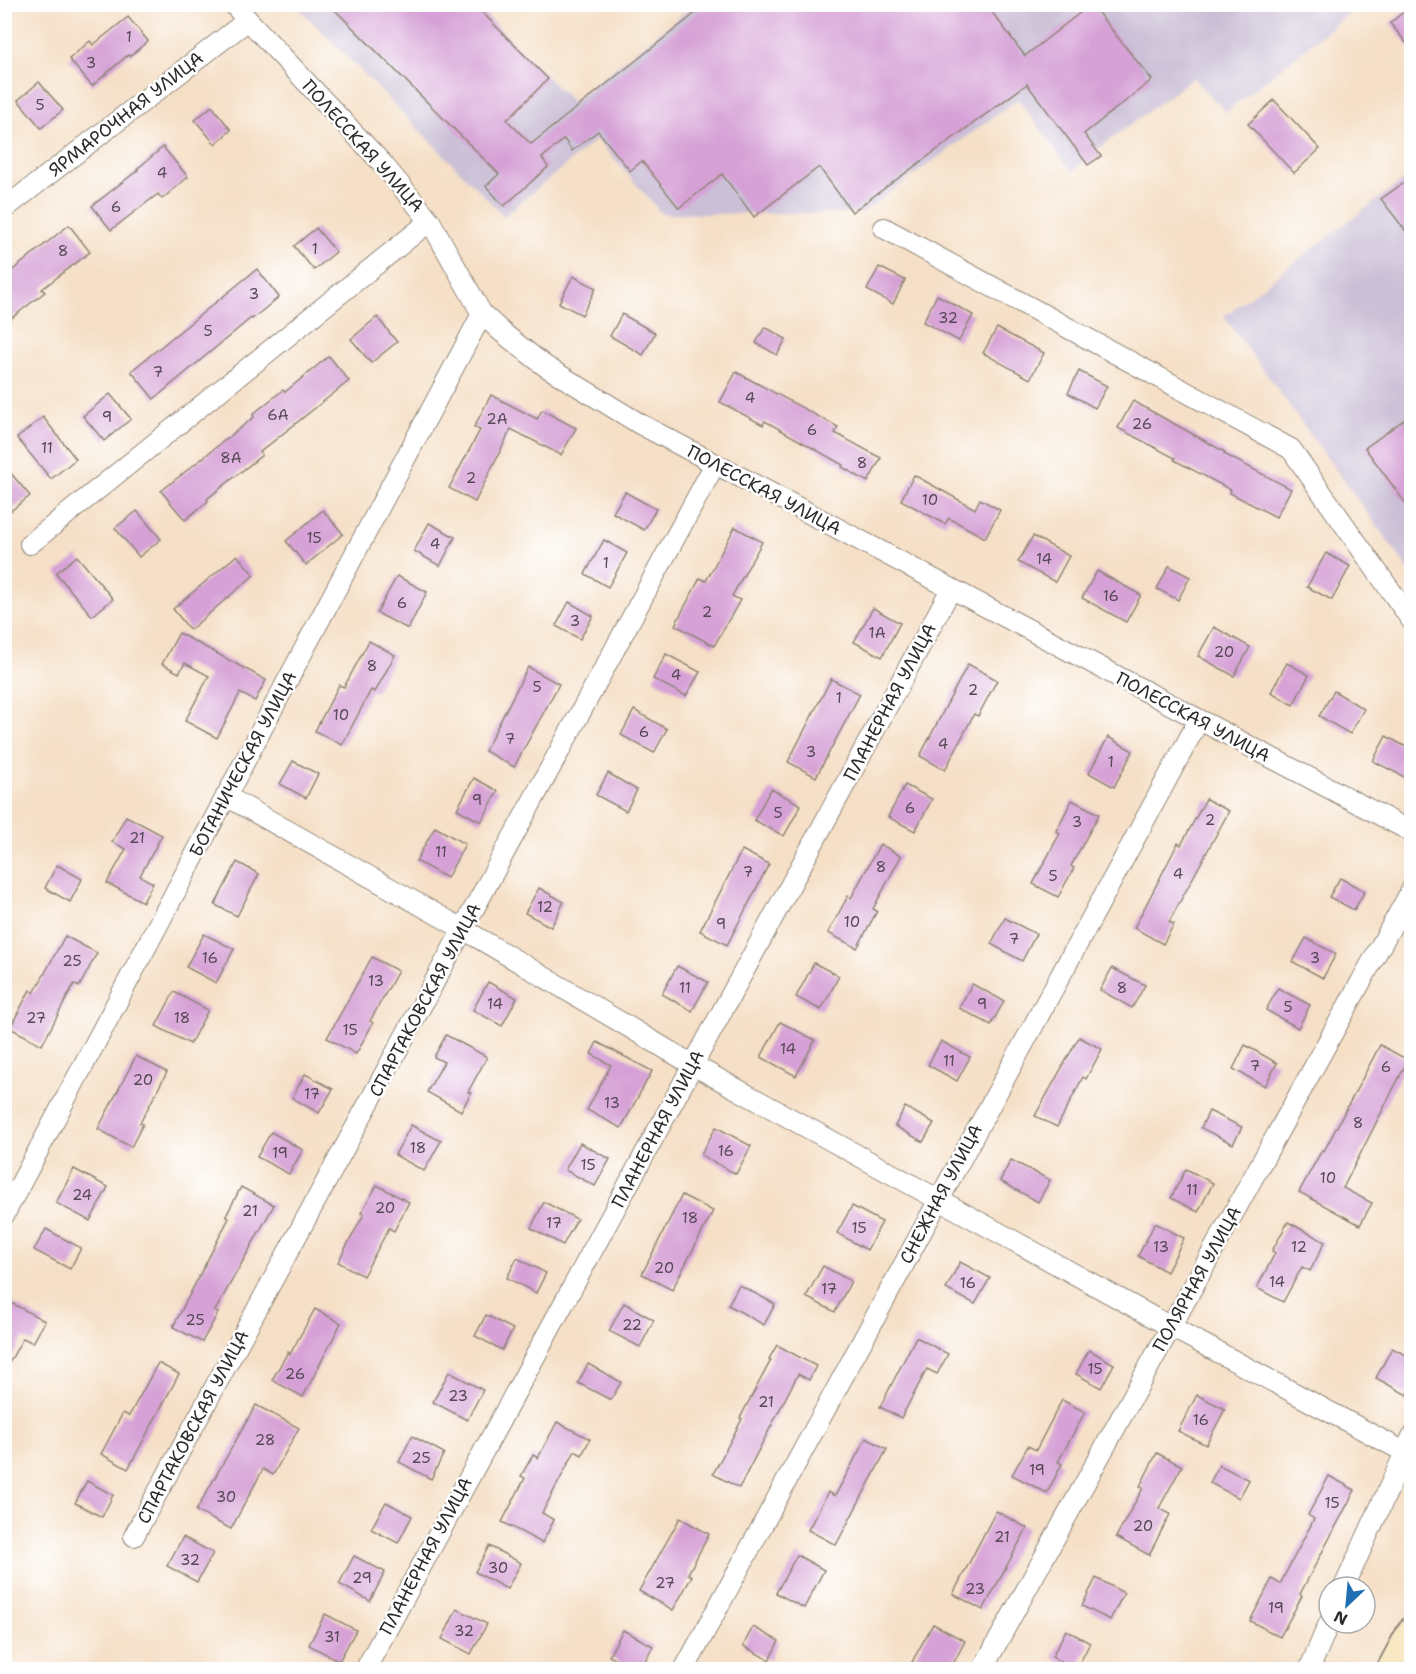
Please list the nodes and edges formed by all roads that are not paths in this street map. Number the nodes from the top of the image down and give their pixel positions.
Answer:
1 (233, 4) edge
2 (248, 20) junction
3 (4, 208) edge
4 (430, 221) junction
5 (884, 228) dead end
6 (482, 314) junction
7 (715, 464) junction
8 (30, 544) dead end
9 (951, 589) junction
10 (1412, 621) edge
11 (1199, 720) junction
12 (226, 796) junction
13 (1412, 832) edge
14 (1412, 889) edge
15 (463, 929) junction
16 (693, 1065) junction
17 (939, 1199) junction
18 (4, 1215) edge
19 (1171, 1327) junction
20 (1409, 1448) edge
21 (134, 1536) dead end
22 (1350, 1575) edge
23 (1412, 1631) edge
24 (1324, 1635) edge
25 (365, 1670) edge
26 (684, 1670) edge
27 (982, 1670) edge
28 (1309, 1670) edge
29 (1391, 1670) edge

1 - 2 street, ПОЛЕССКАЯ УЛИЦА
2 - 3 street, ЯРМАРОЧНАЯ УЛИЦА
2 - 4 street, ПОЛЕССКАЯ УЛИЦА
4 - 6 street, ПОЛЕССКАЯ УЛИЦА
4 - 8 street
5 - 10 street
6 - 7 street, ПОЛЕССКАЯ УЛИЦА
6 - 12 street, БОТАНИЧЕСКАЯ УЛИЦА
7 - 9 street, ПОЛЕССКАЯ УЛИЦА
7 - 15 street, СПАРТАКОВСКАЯ УЛИЦА
9 - 11 street, ПОЛЕССКАЯ УЛИЦА
9 - 16 street, ПЛАНЕРНАЯ УЛИЦА
11 - 13 street, ПОЛЕССКАЯ УЛИЦА
11 - 17 street, СНЕЖНАЯ УЛИЦА
12 - 15 street
12 - 18 street, БОТАНИЧЕСКАЯ УЛИЦА
14 - 19 street, ПОЛЯРНАЯ УЛИЦА
15 - 16 street
15 - 21 street, СПАРТАКОВСКАЯ УЛИЦА
16 - 17 street
16 - 25 street, ПЛАНЕРНАЯ УЛИЦА
17 - 19 street
17 - 26 street, СНЕЖНАЯ УЛИЦА
19 - 20 street
19 - 27 street, ПОЛЯРНАЯ УЛИЦА
20 - 22 street
23 - 29 main road
24 - 28 street

